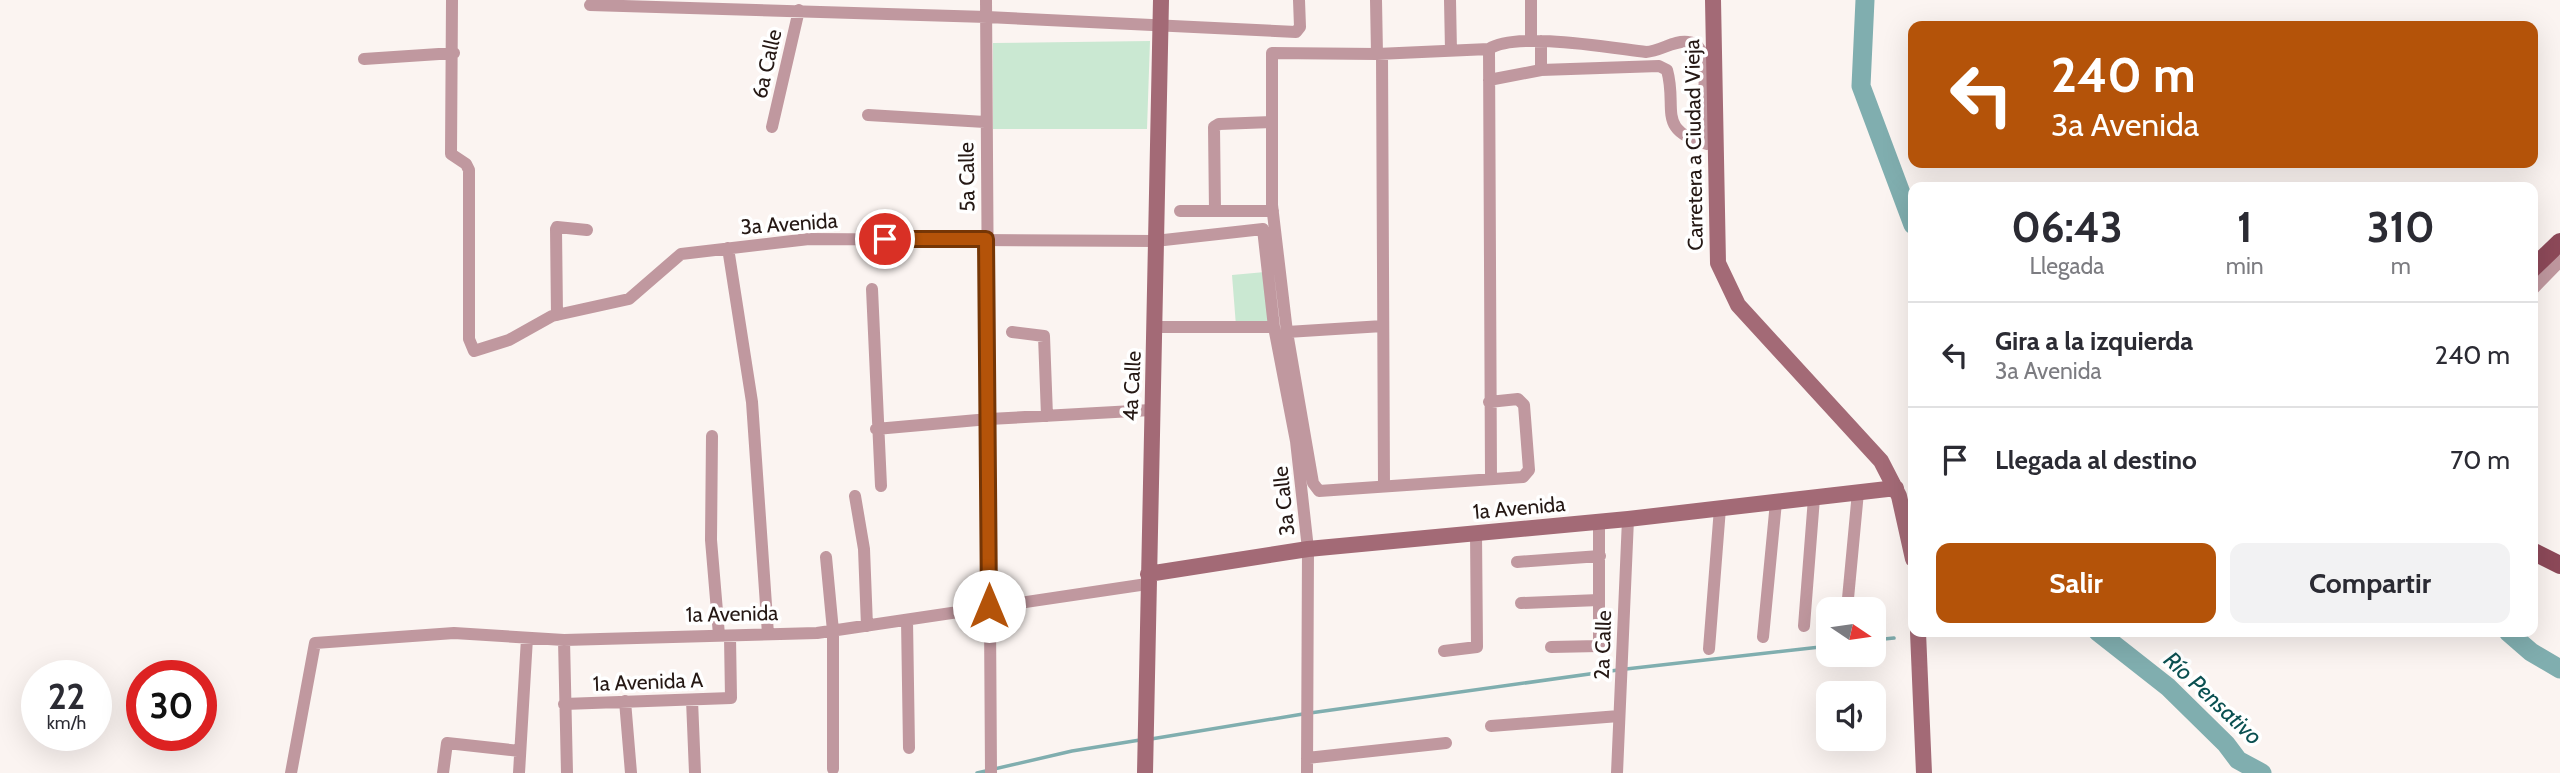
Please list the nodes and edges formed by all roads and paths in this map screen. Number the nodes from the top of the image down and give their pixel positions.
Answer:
1 (452, 0) edge
2 (986, 0) edge
3 (1161, 0) edge
4 (1299, 0) edge
5 (1376, 0) edge
6 (1450, 0) edge
7 (1531, 0) edge
8 (1713, 0) edge
9 (722, 4) edge
10 (590, 5) dead end
11 (799, 10) junction
12 (987, 18) junction
13 (1160, 26) junction
14 (1536, 41) junction
15 (1489, 49) junction
16 (1451, 51) junction
17 (454, 53) junction
18 (1379, 54) junction
19 (364, 59) dead end
20 (1541, 70) junction
21 (1489, 80) junction
22 (868, 115) dead end
23 (985, 122) junction
24 (1272, 122) junction
25 (772, 127) dead end
26 (1710, 145) junction
27 (1180, 211) dead end
28 (1214, 211) junction
29 (1273, 211) junction
30 (1263, 229) joint
31 (587, 230) dead end
32 (986, 239) junction
33 (1155, 241) junction
34 (2560, 242) edge
35 (728, 248) junction
36 (2560, 261) edge
37 (2538, 263) edge
38 (2538, 284) edge
39 (872, 289) dead end
40 (557, 315) junction
41 (1383, 326) junction
42 (1156, 327) junction
43 (1274, 327) junction
44 (1012, 332) dead end
45 (1287, 332) junction
46 (1489, 402) junction
47 (1151, 410) junction
48 (1047, 416) junction
49 (989, 419) junction
50 (876, 429) junction
51 (712, 436) dead end
52 (1491, 478) junction
53 (881, 486) dead end
54 (1384, 486) junction
55 (1858, 492) junction
56 (1897, 492) junction
57 (855, 496) dead end
58 (1814, 498) junction
59 (1776, 502) junction
60 (1720, 508) junction
61 (1628, 519) junction
62 (1599, 522) junction
63 (1908, 532) edge
64 (1476, 533) junction
65 (1308, 549) junction
66 (2538, 554) edge
67 (1600, 556) junction
68 (826, 557) dead end
69 (1517, 562) dead end
70 (2560, 565) edge
71 (1148, 579) junction
72 (1848, 597) edge
73 (1599, 600) junction
74 (1521, 603) dead end
75 (989, 606) junction
76 (907, 620) junction
77 (867, 626) junction
78 (1804, 626) dead end
79 (833, 631) junction
80 (768, 634) junction
81 (724, 636) junction
82 (1763, 637) dead end
83 (1918, 637) edge
84 (527, 638) junction
85 (564, 640) junction
86 (1551, 647) dead end
87 (1709, 649) dead end
88 (1444, 651) dead end
89 (692, 700) junction
90 (625, 701) junction
91 (564, 704) junction
92 (1619, 716) junction
93 (1490, 726) dead end
94 (1446, 743) dead end
95 (909, 748) dead end
96 (520, 751) junction
97 (1307, 758) junction
98 (833, 769) dead end
99 (990, 769) edge
100 (291, 773) edge
101 (443, 773) edge
102 (519, 773) edge
103 (567, 773) edge
104 (631, 773) edge
105 (695, 773) edge
106 (1145, 773) edge
107 (1307, 773) edge
108 (1617, 773) edge
109 (1924, 773) edge

1 - 17 street
2 - 12 street, 5a Calle
3 - 13 main road, 4a Calle
4 - 13 street
5 - 18 street
6 - 16 street
7 - 14 street
8 - 26 main road, Carretera a Ciudad Vieja
9 - 10 street
9 - 11 street
11 - 12 street
11 - 25 street, 6a Calle
12 - 13 street
12 - 23 street, 5a Calle
13 - 33 main road, 4a Calle
14 - 15 street
14 - 20 street
14 - 26 street
15 - 16 street
15 - 21 street
16 - 18 street
17 - 19 street
17 - 40 street, 3a Avenida
18 - 24 street
18 - 41 street
20 - 21 street
20 - 26 street
21 - 46 street
22 - 23 street
23 - 32 street, 5a Calle
24 - 28 street
24 - 29 street
26 - 56 main road, Carretera a Ciudad Vieja
27 - 28 street
28 - 29 street
29 - 45 street
30 - 33 street, 3a Avenida
30 - 43 street, 3a Calle
31 - 40 street
32 - 33 street, 3a Avenida
32 - 35 street, 3a Avenida
32 - 49 street, 5a Calle
33 - 42 main road, 4a Calle
34 - 37 main road
35 - 40 street, 3a Avenida
35 - 80 street
36 - 38 street
39 - 50 street
41 - 45 street
41 - 54 street
42 - 43 street
42 - 47 main road, 4a Calle
43 - 65 street, 3a Calle
44 - 48 street
45 - 54 street
46 - 52 street
46 - 52 street
47 - 48 street
47 - 71 main road, 4a Calle
48 - 49 street
49 - 50 street
49 - 75 street, 5a Calle
50 - 53 street
51 - 81 street
52 - 54 street
55 - 56 main road, 1a Avenida
55 - 58 main road, 1a Avenida
55 - 72 street
56 - 63 main road, Carretera a Ciudad Vieja
57 - 77 street
58 - 59 main road, 1a Avenida
58 - 78 street
59 - 60 main road, 1a Avenida
59 - 82 street
60 - 61 main road, 1a Avenida
60 - 87 street
61 - 62 main road, 1a Avenida
61 - 92 street, 2a Calle
62 - 64 main road, 1a Avenida
62 - 67 street
64 - 65 main road, 1a Avenida
64 - 88 street
65 - 71 main road, 1a Avenida
65 - 97 street, 3a Calle
66 - 70 main road
67 - 69 street
67 - 73 street
68 - 79 street
71 - 75 street, 1a Avenida
71 - 106 main road, 4a Calle
73 - 74 street
73 - 86 street
75 - 76 street, 1a Avenida
75 - 99 street, 5a Calle
76 - 77 street, 1a Avenida
76 - 95 street
77 - 79 street, 1a Avenida
79 - 80 street, 1a Avenida
79 - 98 street
80 - 81 street, 1a Avenida
81 - 85 street, 1a Avenida
81 - 89 street, 1a Avenida A
83 - 109 main road
84 - 85 street, 1a Avenida
84 - 96 street
84 - 100 street, 1a Avenida
85 - 91 street
89 - 90 street, 1a Avenida A
89 - 105 street
90 - 91 street, 1a Avenida A
90 - 104 street
91 - 103 street
92 - 93 street
92 - 108 street, 2a Calle
94 - 97 street
96 - 101 street
96 - 102 street
97 - 107 street, 3a Calle

